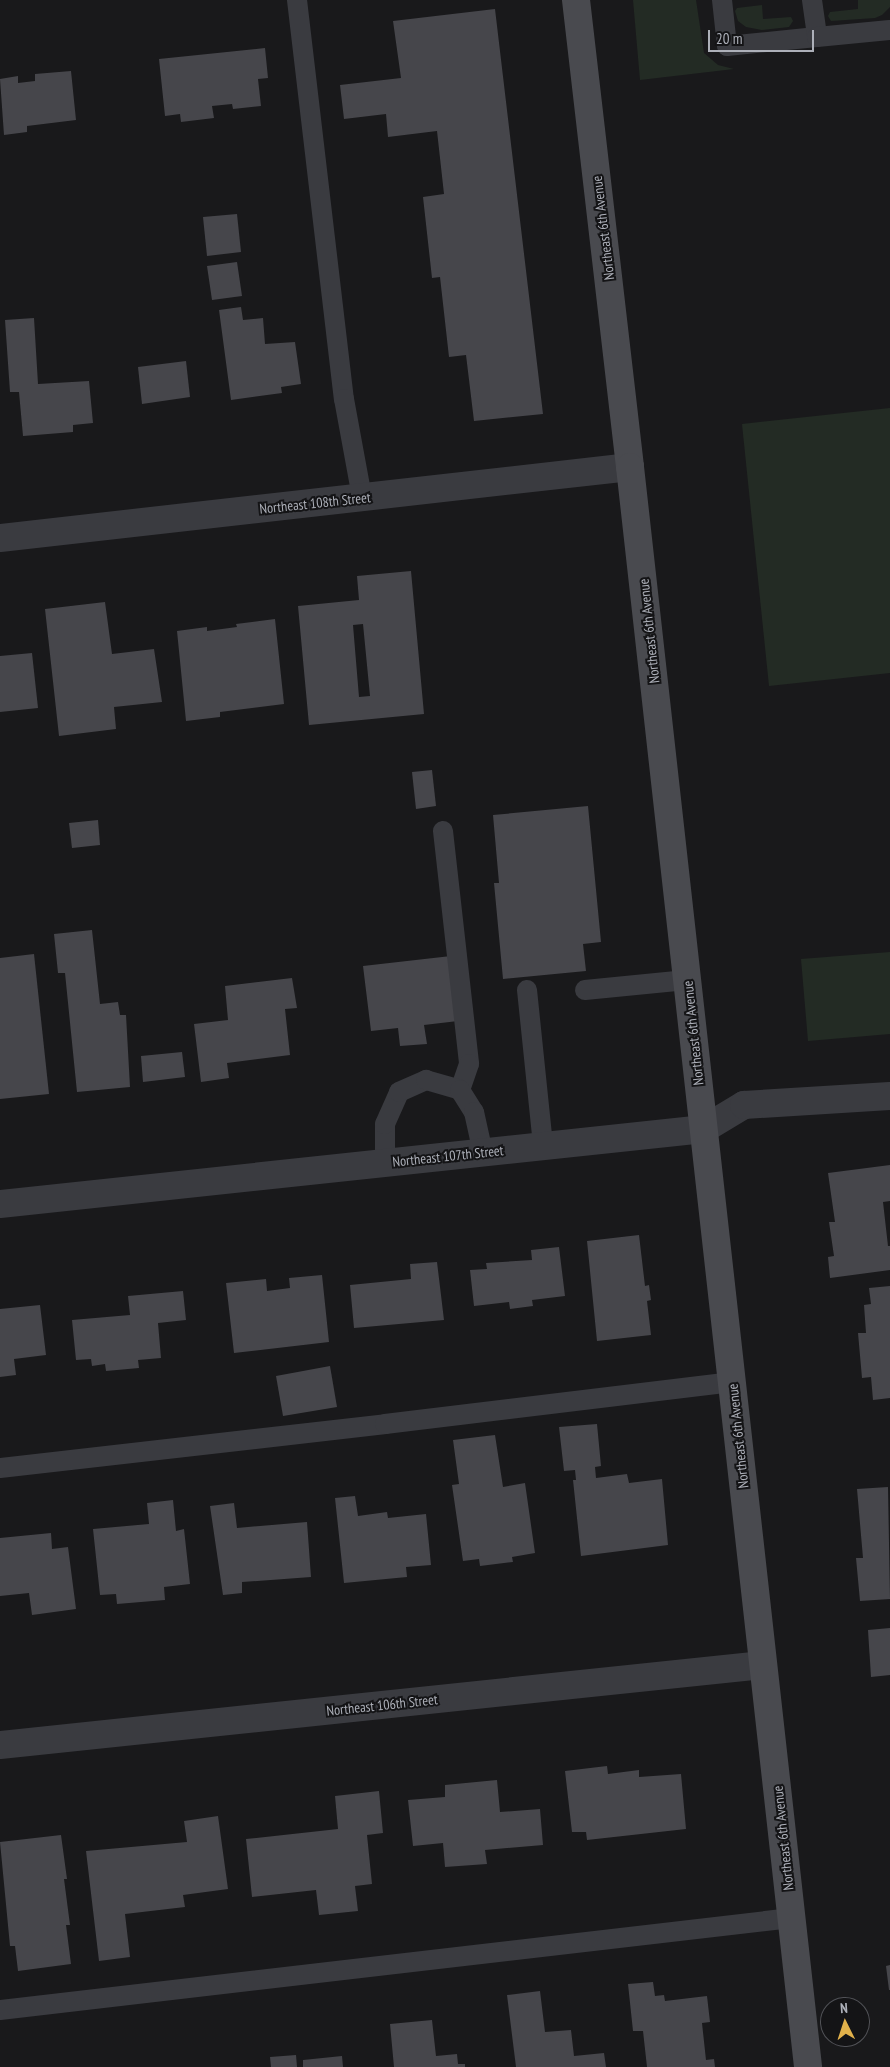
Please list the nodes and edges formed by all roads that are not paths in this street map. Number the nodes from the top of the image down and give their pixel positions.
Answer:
1 (297, 0) edge
2 (576, 0) edge
3 (722, 0) edge
4 (812, 0) edge
5 (890, 30) edge
6 (816, 37) junction
7 (630, 468) junction
8 (362, 497) junction
9 (0, 538) edge
10 (443, 831) dead end
11 (688, 980) junction
12 (527, 990) dead end
13 (585, 990) dead end
14 (460, 1090) junction
15 (890, 1096) edge
16 (704, 1129) junction
17 (543, 1146) junction
18 (483, 1153) junction
19 (385, 1163) junction
20 (0, 1204) edge
21 (732, 1382) junction
22 (0, 1468) edge
23 (764, 1665) junction
24 (0, 1745) edge
25 (792, 1918) junction
26 (0, 2010) edge
27 (808, 2067) edge

1 - 8 lane
2 - 7 main road, Northeast 6th Avenue
3 - 6 lane
4 - 6 lane
5 - 6 lane
7 - 8 street, Northeast 108th Street
7 - 11 main road, Northeast 6th Avenue
8 - 9 street, Northeast 108th Street
10 - 14 lane
11 - 13 lane
11 - 16 main road, Northeast 6th Avenue
12 - 17 lane
14 - 18 lane
14 - 19 lane
15 - 16 street, Northeast 107th Street
16 - 17 street, Northeast 107th Street
16 - 21 main road, Northeast 6th Avenue
17 - 18 street, Northeast 107th Street
18 - 19 street, Northeast 107th Street
19 - 20 street, Northeast 107th Street
21 - 22 lane
21 - 23 main road, Northeast 6th Avenue
23 - 24 street, Northeast 106th Street
23 - 25 main road, Northeast 6th Avenue
25 - 26 lane
25 - 27 main road, Northeast 6th Avenue

